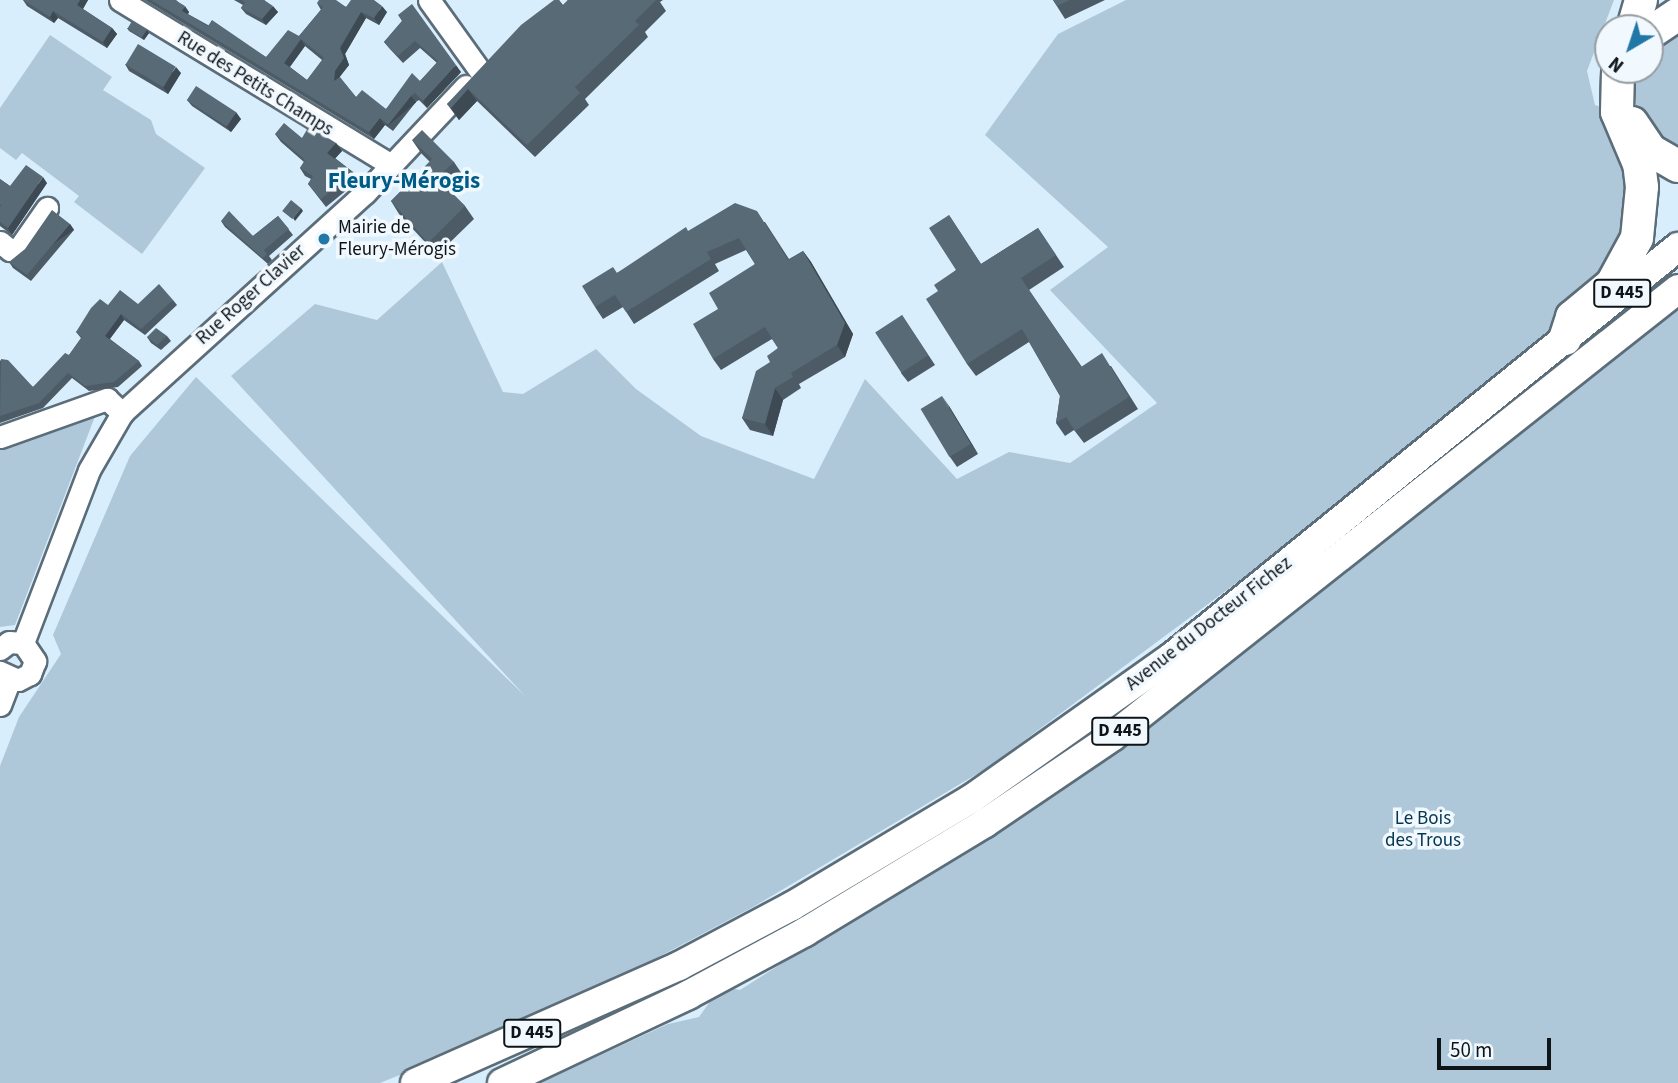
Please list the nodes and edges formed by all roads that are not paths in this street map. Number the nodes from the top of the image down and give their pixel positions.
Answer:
1 (120, 0) edge
2 (429, 0) edge
3 (496, 54) edge
4 (480, 71) junction
5 (1618, 84) edge
6 (1630, 84) edge
7 (391, 165) junction
8 (1678, 166) edge
9 (47, 208) dead end
10 (0, 242) edge
11 (1678, 247) edge
12 (1678, 289) edge
13 (1565, 339) junction
14 (122, 413) junction
15 (0, 437) edge
16 (23, 643) junction
17 (0, 649) edge
18 (5, 676) edge
19 (0, 705) edge
20 (415, 1083) edge
21 (502, 1083) edge

1 - 7 street, Rue des Petits Champs
2 - 4 street
3 - 4 street, Rue Roger Clavier
4 - 7 street, Rue Roger Clavier
5 - 13 highway
6 - 8 highway
7 - 14 street, Rue Roger Clavier
9 - 10 street
11 - 13 main road, D 445
12 - 21 main road, D 445
13 - 20 main road, Avenue du Docteur Fichez / D 445
14 - 15 street
14 - 16 street, Rue Roger Clavier
16 - 17 street
16 - 18 street
18 - 19 street

